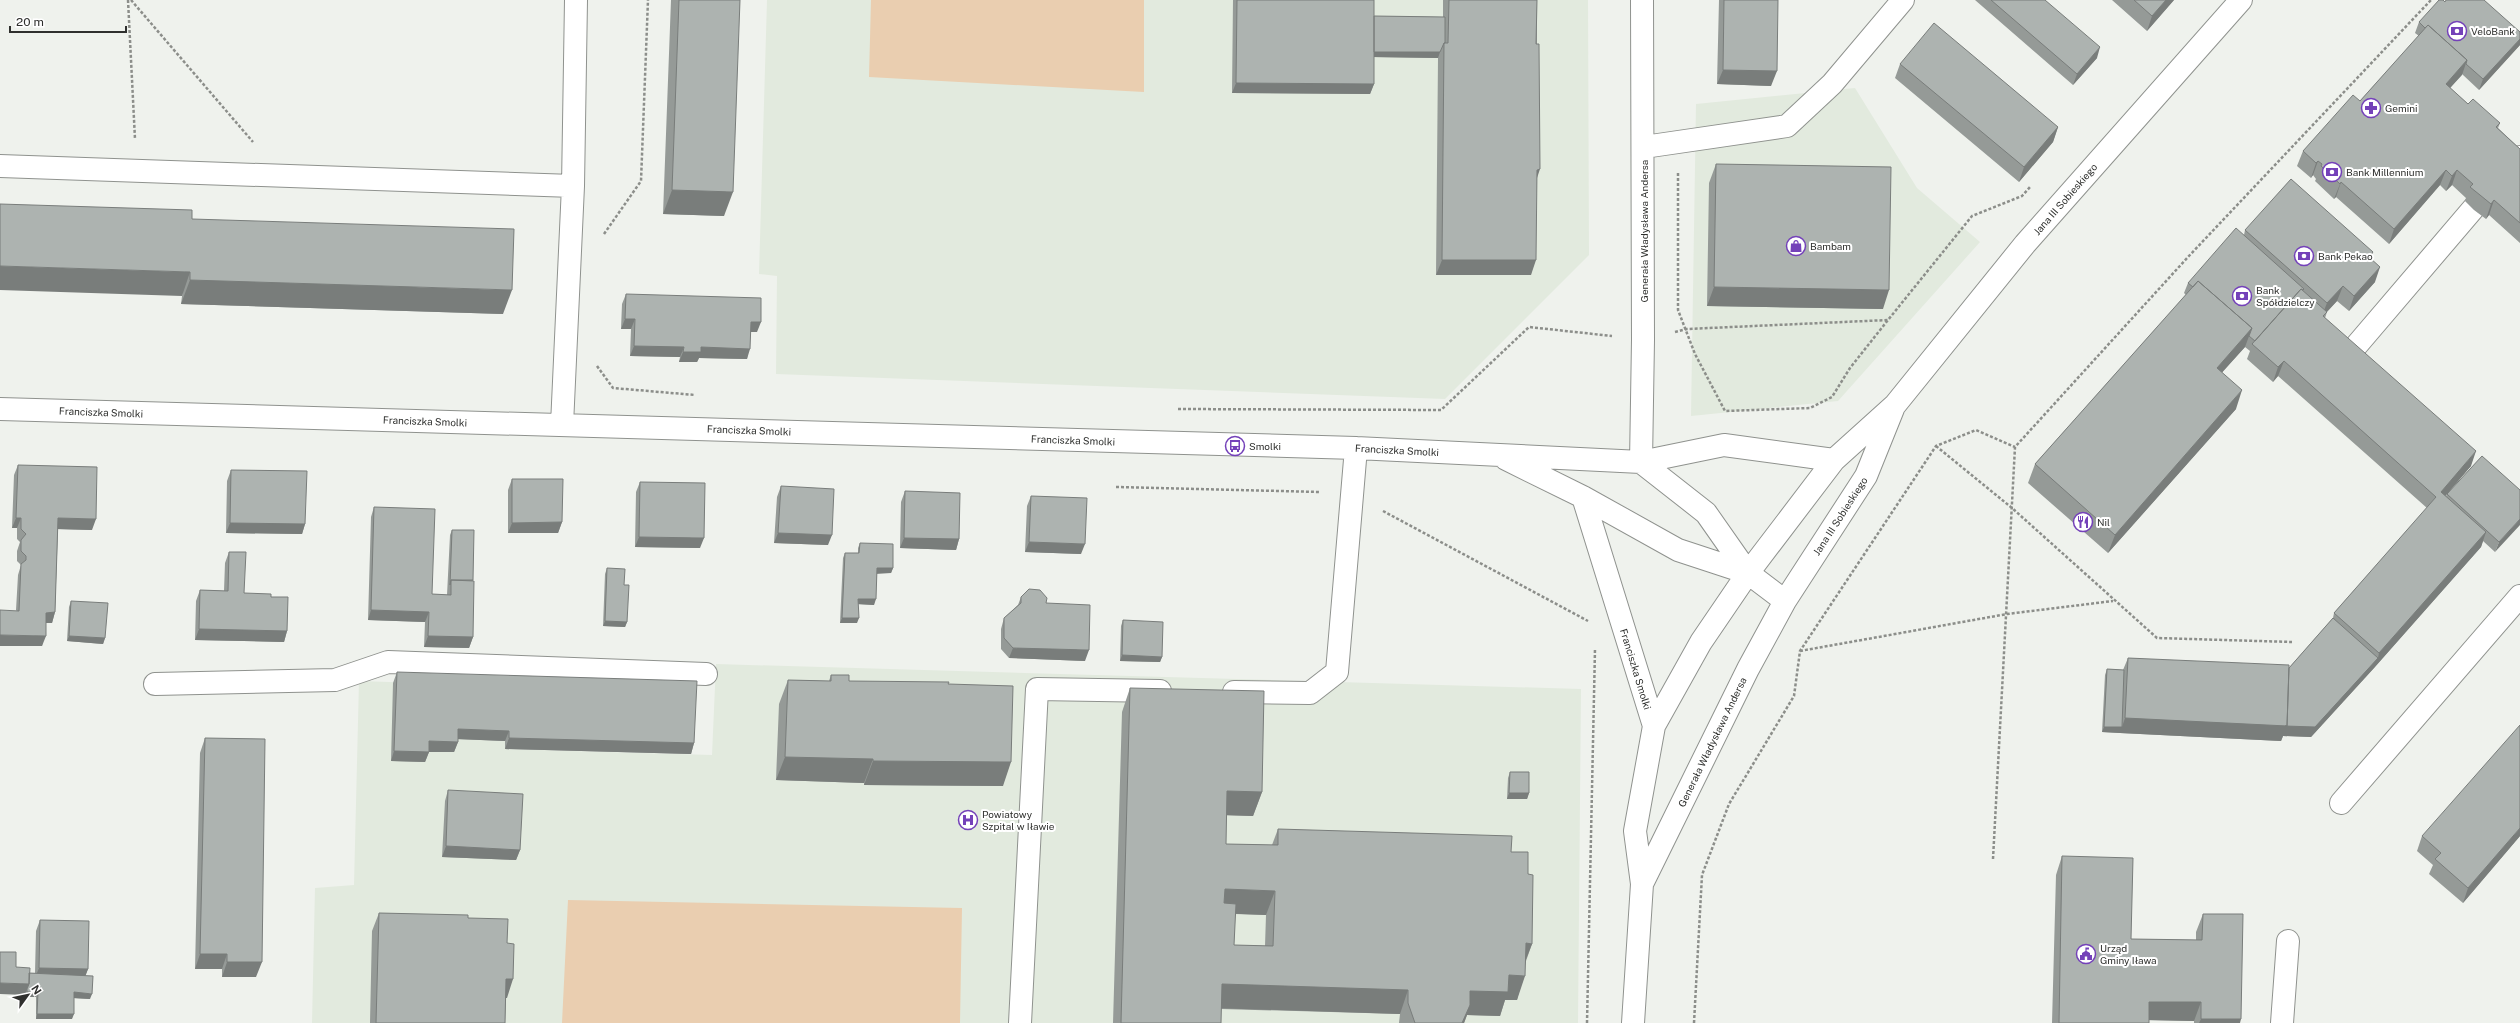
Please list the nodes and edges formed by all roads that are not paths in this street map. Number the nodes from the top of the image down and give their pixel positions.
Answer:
1 (576, 0) edge
2 (1642, 0) edge
3 (1902, 0) edge
4 (2241, 0) edge
5 (1644, 147) junction
6 (2520, 156) edge
7 (0, 166) edge
8 (573, 186) junction
9 (2356, 346) edge
10 (1895, 404) junction
11 (0, 409) edge
12 (562, 425) junction
13 (1356, 448) junction
14 (1498, 455) junction
15 (1834, 460) junction
16 (1641, 462) junction
17 (1584, 497) junction
18 (1748, 573) junction
19 (2520, 596) edge
20 (1785, 601) junction
21 (706, 674) dead end
22 (155, 684) dead end
23 (1177, 691) edge
24 (1216, 692) edge
25 (1654, 726) junction
26 (2341, 802) dead end
27 (1642, 884) junction
28 (2288, 941) dead end
29 (1020, 1023) edge
30 (1633, 1023) edge
31 (2282, 1023) edge

1 - 8 street
2 - 5 street, Generała Władysława Andersa
3 - 5 street
4 - 10 street, Jana III Sobieskiego
5 - 16 street, Generała Władysława Andersa
6 - 9 street
7 - 8 street
8 - 12 street
10 - 15 street, Jana III Sobieskiego
10 - 20 street, Jana III Sobieskiego
11 - 12 street, Franciszka Smolki
12 - 13 street, Franciszka Smolki
13 - 14 street, Franciszka Smolki
13 - 24 street
14 - 16 street, Franciszka Smolki
14 - 17 street, Franciszka Smolki
15 - 16 street, Franciszka Smolki
15 - 18 street, Jana III Sobieskiego
16 - 18 street, Franciszka Smolki
17 - 18 street, Franciszka Smolki
17 - 25 street, Franciszka Smolki
18 - 20 street, Franciszka Smolki
18 - 25 street, Generała Władysława Andersa
19 - 26 street
20 - 27 street, Generała Władysława Andersa
21 - 22 street
23 - 29 street
25 - 27 street, Generała Władysława Andersa
27 - 30 street, Generała Władysława Andersa
28 - 31 street

